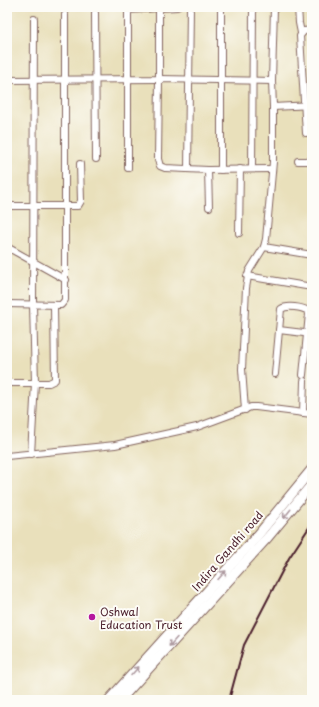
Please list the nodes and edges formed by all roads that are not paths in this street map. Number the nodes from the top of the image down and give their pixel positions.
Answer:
1 (177, 7) edge
2 (190, 7) edge
3 (221, 7) edge
4 (253, 7) edge
5 (274, 7) edge
6 (298, 7) edge
7 (155, 8) edge
8 (95, 13) dead end
9 (65, 15) dead end
10 (34, 19) dead end
11 (312, 30) edge
12 (301, 33) junction
13 (159, 79) junction
14 (7, 80) edge
15 (65, 80) junction
16 (96, 80) junction
17 (128, 80) junction
18 (189, 80) junction
19 (222, 80) junction
20 (34, 81) junction
21 (253, 81) junction
22 (272, 81) junction
23 (304, 106) junction
24 (312, 106) edge
25 (274, 107) junction
26 (306, 133) dead end
27 (96, 159) dead end
28 (312, 160) edge
29 (298, 161) dead end
30 (80, 164) dead end
31 (128, 168) dead end
32 (272, 168) junction
33 (188, 169) junction
34 (240, 169) junction
35 (252, 169) junction
36 (208, 170) junction
37 (221, 170) junction
38 (7, 206) edge
39 (34, 206) junction
40 (66, 207) junction
41 (209, 207) dead end
42 (239, 234) dead end
43 (7, 247) edge
44 (264, 247) junction
45 (312, 255) edge
46 (33, 262) junction
47 (247, 276) junction
48 (66, 280) junction
49 (312, 287) edge
50 (7, 304) edge
51 (33, 305) junction
52 (54, 305) junction
53 (279, 330) junction
54 (310, 334) edge
55 (275, 374) dead end
56 (7, 383) edge
57 (35, 383) junction
58 (245, 410) junction
59 (303, 413) junction
60 (312, 414) edge
61 (31, 454) junction
62 (7, 456) edge
63 (312, 469) edge
64 (312, 484) edge
65 (109, 700) edge
66 (120, 700) edge

1 - 7 street
2 - 18 street
3 - 19 street
4 - 21 street
5 - 22 street
6 - 12 street
7 - 13 street
7 - 17 street
8 - 16 street
9 - 15 street
10 - 20 street
11 - 12 street
12 - 23 street
13 - 17 street
13 - 18 street
13 - 33 street
14 - 20 street
15 - 16 street
15 - 20 street
15 - 40 street
16 - 17 street
16 - 27 street
17 - 31 street
18 - 19 street
18 - 33 street
19 - 21 street
19 - 37 street
20 - 39 street
21 - 22 street
21 - 35 street
22 - 25 street
23 - 24 street
23 - 25 street
23 - 26 street
25 - 32 street
28 - 29 street
30 - 40 street
32 - 35 street
32 - 44 street
33 - 36 street
34 - 35 street
34 - 37 street
34 - 42 street
36 - 37 street
36 - 41 street
38 - 39 street
39 - 40 street
39 - 46 street
40 - 48 street
43 - 46 street
44 - 45 street
44 - 47 street
46 - 48 street
46 - 51 street
47 - 49 street
47 - 58 street
48 - 52 street
50 - 51 street
51 - 52 street
51 - 57 street
52 - 57 street
53 - 54 street
53 - 54 street
53 - 55 street
54 - 59 street
56 - 57 street
57 - 61 street
58 - 59 street
58 - 61 street
59 - 60 street
61 - 62 street
65 -> 63 main road, Indira Gandhi road
64 -> 66 main road, Indira Gandhi road

